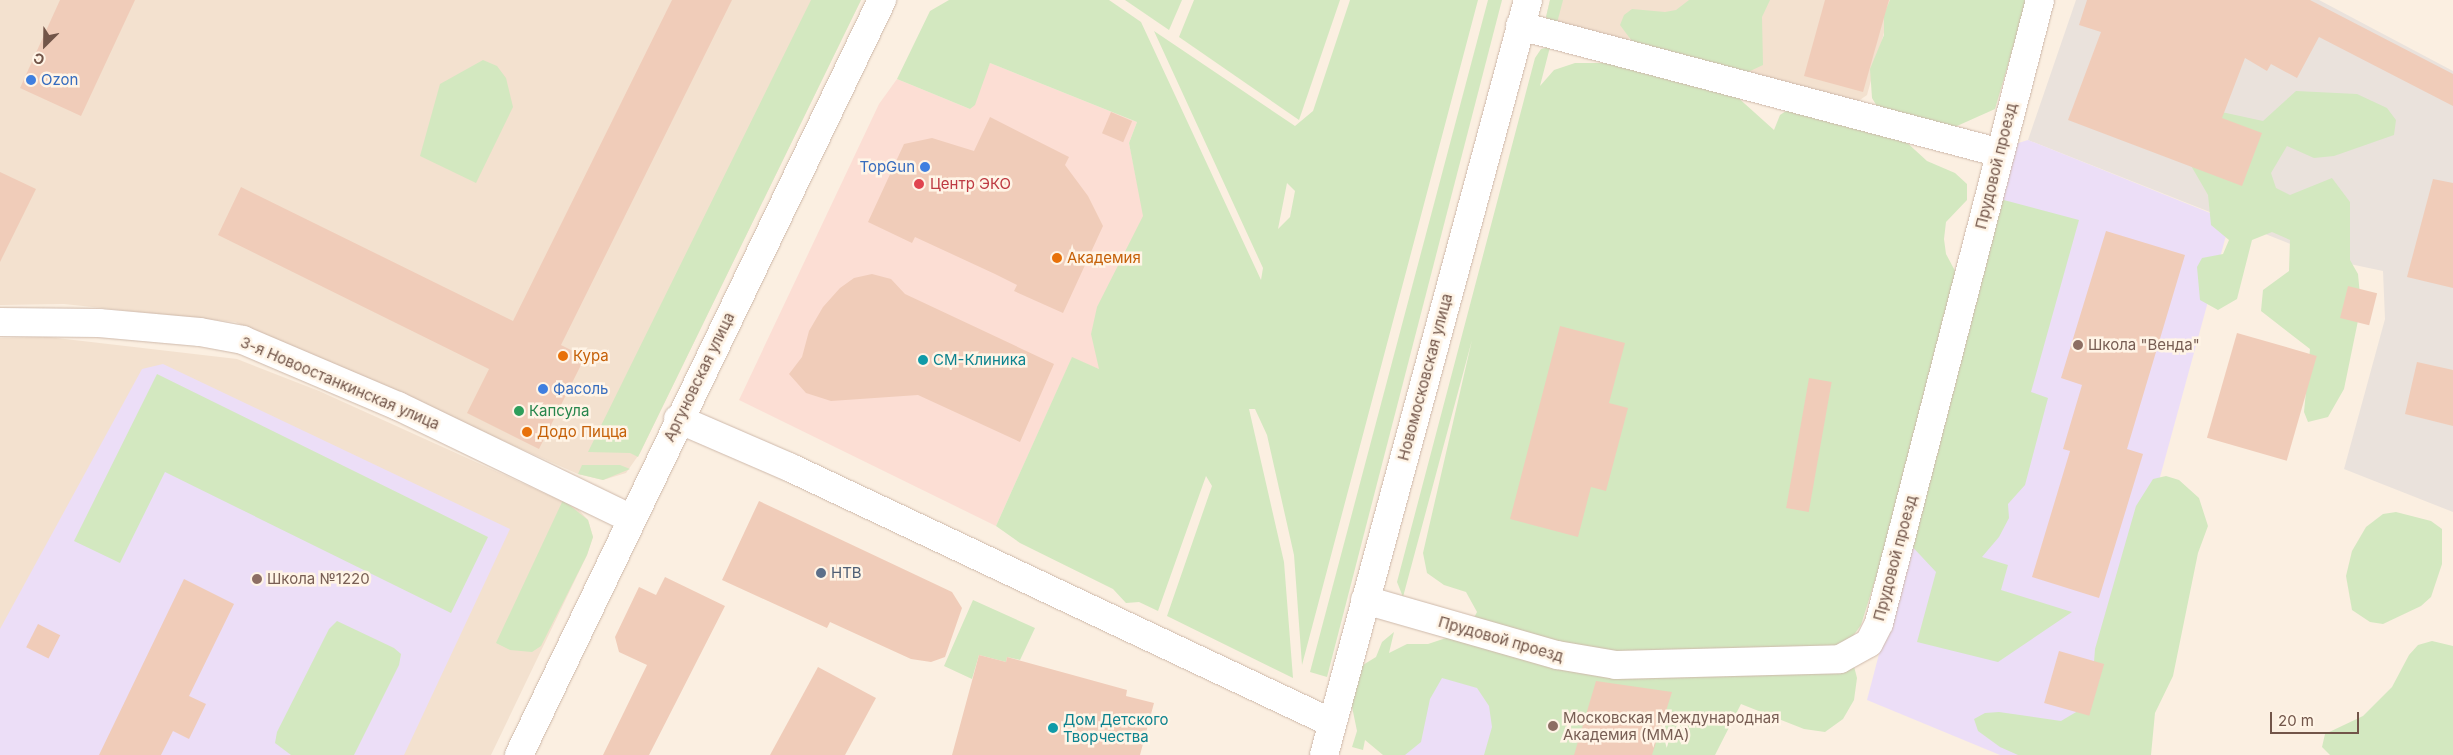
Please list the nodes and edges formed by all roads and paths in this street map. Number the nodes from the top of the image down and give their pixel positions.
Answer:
1 (882, 0) edge
2 (1528, 0) edge
3 (2040, 0) edge
4 (1520, 26) junction
5 (2000, 153) junction
6 (0, 322) edge
7 (678, 419) junction
8 (630, 518) junction
9 (1365, 600) junction
10 (1332, 723) junction
11 (519, 755) edge
12 (1324, 755) edge

1 - 7 street, Аргуновская улица
2 - 4 street, Новомосковская улица
3 - 5 street, Прудовой проезд
4 - 5 street
4 - 9 street, Новомосковская улица
5 - 9 street, Прудовой проезд
6 - 8 street, 3-я Новоостанкинская улица
7 - 8 street, Аргуновская улица
7 - 10 street
8 - 11 street, Аргуновская улица
9 - 10 street, Новомосковская улица
10 - 12 street, Новомосковская улица

